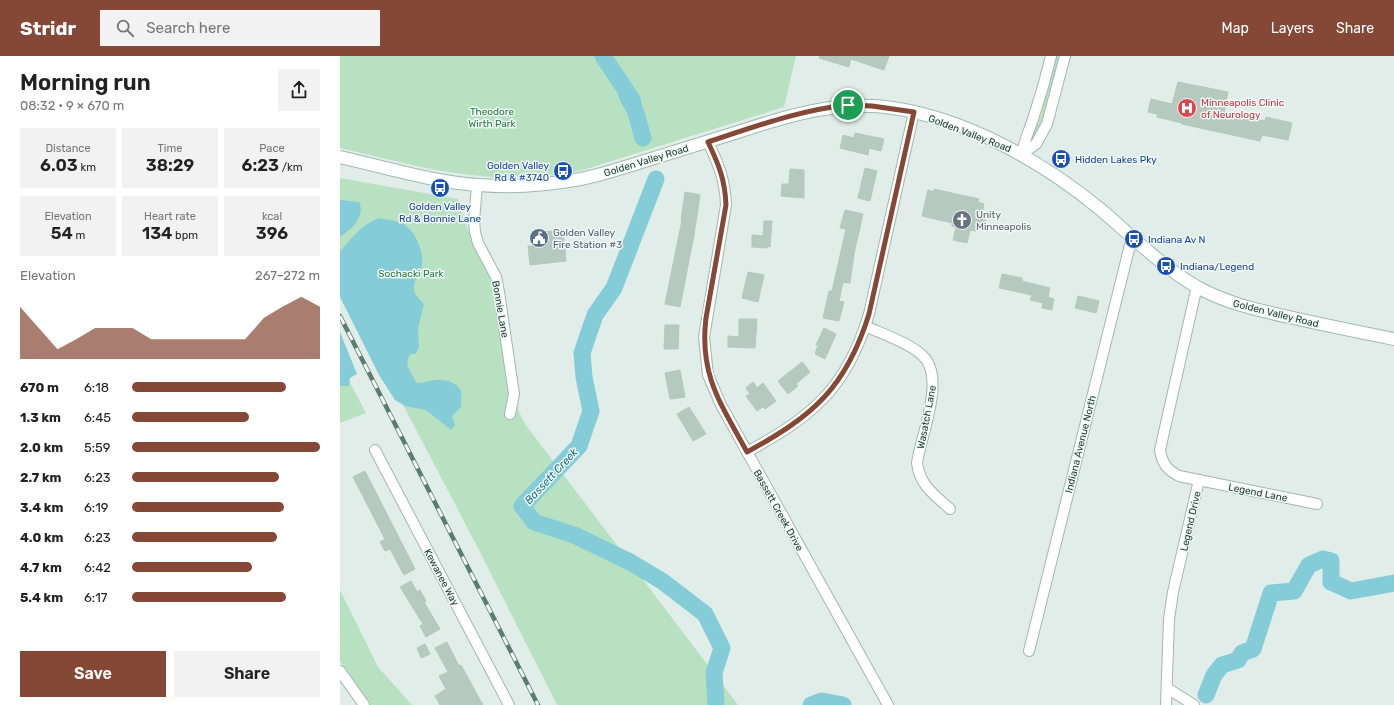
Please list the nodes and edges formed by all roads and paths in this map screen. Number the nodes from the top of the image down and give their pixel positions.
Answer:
1 (1051, 56) edge
2 (1065, 56) edge
3 (914, 112) junction
4 (708, 142) junction
5 (1022, 154) junction
6 (340, 157) edge
7 (477, 185) junction
8 (1132, 237) junction
9 (1197, 286) junction
10 (865, 326) junction
11 (1394, 339) edge
12 (510, 414) dead end
13 (375, 450) dead end
14 (747, 452) junction
15 (1199, 480) junction
16 (1317, 504) dead end
17 (950, 509) dead end
18 (1029, 651) dead end
19 (340, 671) edge
20 (1168, 688) junction
21 (364, 705) edge
22 (509, 705) edge
23 (888, 705) edge
24 (1166, 705) edge
25 (1194, 705) edge

1 - 5 street
2 - 5 street
3 - 4 street, Golden Valley Road
3 - 5 street, Golden Valley Road
3 - 10 street
4 - 7 street, Golden Valley Road
4 - 14 street, Bassett Creek Drive
5 - 8 street, Golden Valley Road
6 - 7 street, Golden Valley Road
7 - 12 street, Bonnie Lane
8 - 9 street, Golden Valley Road
8 - 18 street, Indiana Avenue North
9 - 11 street, Golden Valley Road
9 - 15 street, Legend Drive
10 - 14 street
10 - 17 street, Wasatch Lane
13 - 22 street, Kewanee Way
14 - 23 street, Bassett Creek Drive
15 - 16 street, Legend Lane
15 - 20 street, Legend Drive
19 - 21 street
20 - 24 street
20 - 25 street

